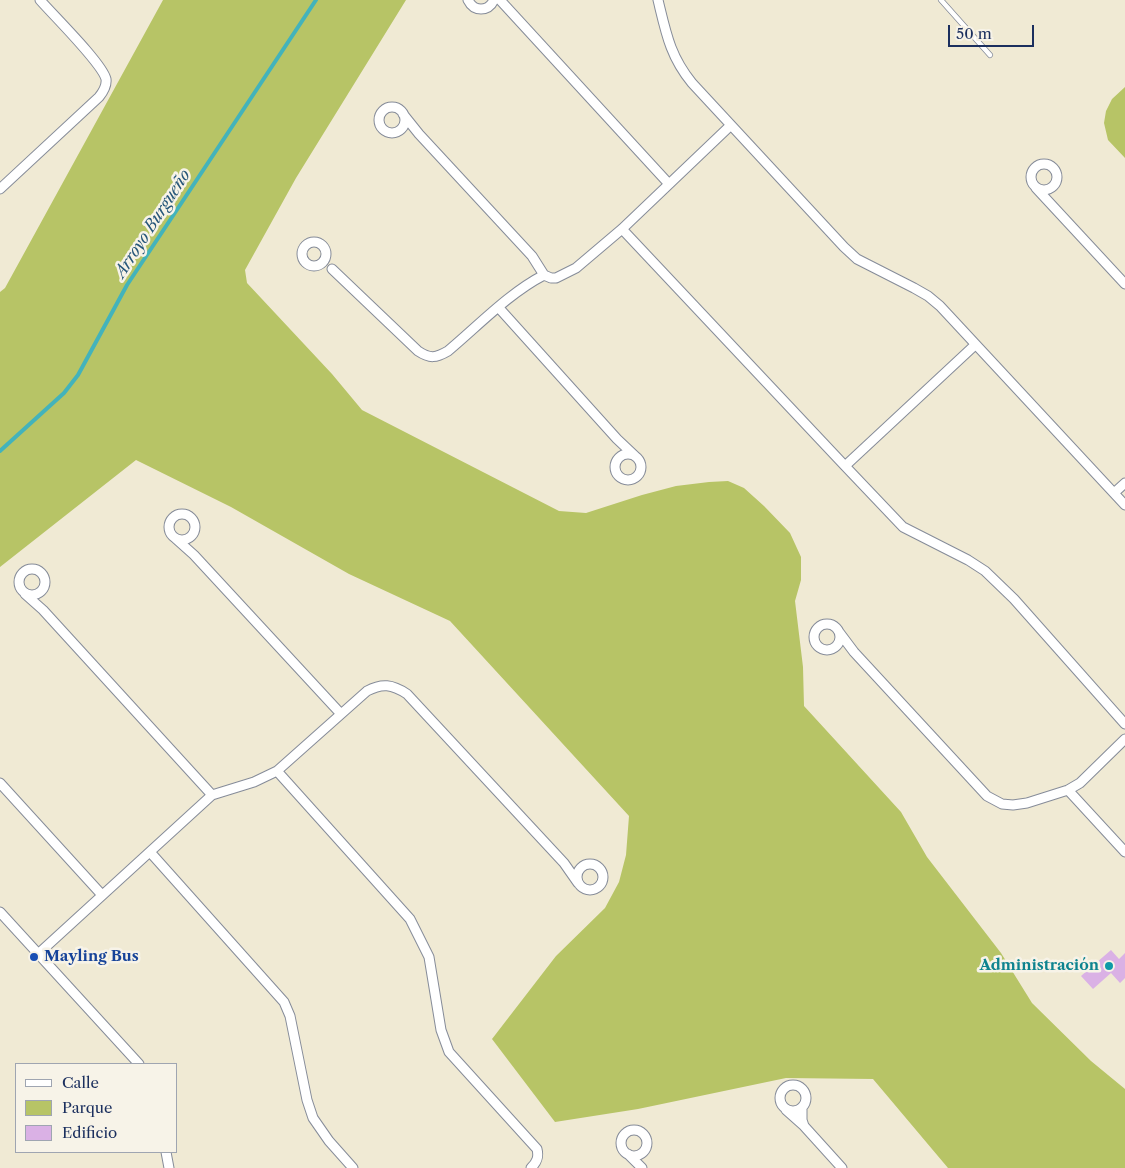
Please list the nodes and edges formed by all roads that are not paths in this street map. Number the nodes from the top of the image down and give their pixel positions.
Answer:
1 (40, 0) edge
2 (468, 0) edge
3 (500, 0) edge
4 (658, 0) edge
5 (940, 0) edge
6 (492, 3) edge
7 (508, 10) junction
8 (990, 55) dead end
9 (403, 114) junction
10 (731, 125) junction
11 (400, 130) junction
12 (419, 134) junction
13 (669, 184) junction
14 (1052, 187) junction
15 (1036, 188) junction
16 (0, 189) edge
17 (1053, 206) junction
18 (622, 229) junction
19 (326, 254) junction
20 (317, 266) junction
21 (332, 270) junction
22 (544, 275) junction
23 (1125, 284) edge
24 (499, 308) junction
25 (975, 345) junction
26 (616, 439) junction
27 (635, 456) junction
28 (619, 458) junction
29 (845, 466) junction
30 (1125, 482) edge
31 (1114, 492) junction
32 (1125, 505) edge
33 (192, 536) junction
34 (175, 538) junction
35 (194, 555) junction
36 (41, 592) junction
37 (25, 594) junction
38 (44, 610) junction
39 (840, 632) junction
40 (835, 648) junction
41 (854, 652) junction
42 (341, 714) junction
43 (1125, 724) edge
44 (1125, 739) edge
45 (277, 771) junction
46 (0, 783) edge
47 (1068, 790) junction
48 (212, 794) junction
49 (150, 852) junction
50 (1125, 852) edge
51 (564, 863) junction
52 (582, 867) junction
53 (578, 883) junction
54 (102, 895) junction
55 (0, 912) edge
56 (38, 954) junction
57 (138, 1063) edge
58 (802, 1107) junction
59 (786, 1109) junction
60 (804, 1126) junction
61 (644, 1152) junction
62 (166, 1153) edge
63 (627, 1154) junction
64 (169, 1168) edge
65 (353, 1168) edge
66 (531, 1168) edge
67 (644, 1168) edge
68 (842, 1168) edge

1 - 16 street
2 - 6 street
3 - 7 street
4 - 10 street
5 - 8 lane
6 - 7 street
7 - 13 street
9 - 11 street
9 - 11 street
9 - 12 street
10 - 13 street
10 - 25 street
11 - 12 street
12 - 22 street
13 - 18 street
14 - 15 street
14 - 15 street
14 - 17 street
15 - 17 street
17 - 23 street
18 - 22 street
18 - 29 street
19 - 20 street
19 - 20 street
19 - 21 street
20 - 21 street
21 - 24 street
22 - 24 street
24 - 26 street
25 - 29 street
25 - 31 street
26 - 27 street
26 - 28 street
27 - 28 street
27 - 28 street
29 - 43 street
30 - 31 street
31 - 32 street
33 - 34 street
33 - 34 street
33 - 35 street
34 - 35 street
35 - 42 street
36 - 37 street
36 - 37 street
36 - 38 street
37 - 38 street
38 - 48 street
39 - 40 street
39 - 40 street
39 - 41 street
40 - 41 street
41 - 47 street
42 - 45 street
42 - 51 street
44 - 47 street
45 - 48 street
45 - 66 street
46 - 54 street
47 - 50 street
48 - 49 street
49 - 54 street
49 - 65 street
51 - 52 street
51 - 53 street
52 - 53 street
52 - 53 street
54 - 56 street
55 - 56 street
56 - 57 street
58 - 59 street
58 - 59 street
58 - 60 street
59 - 60 street
60 - 68 street
61 - 63 street
61 - 63 street
61 - 67 street
62 - 64 street
63 - 67 street

